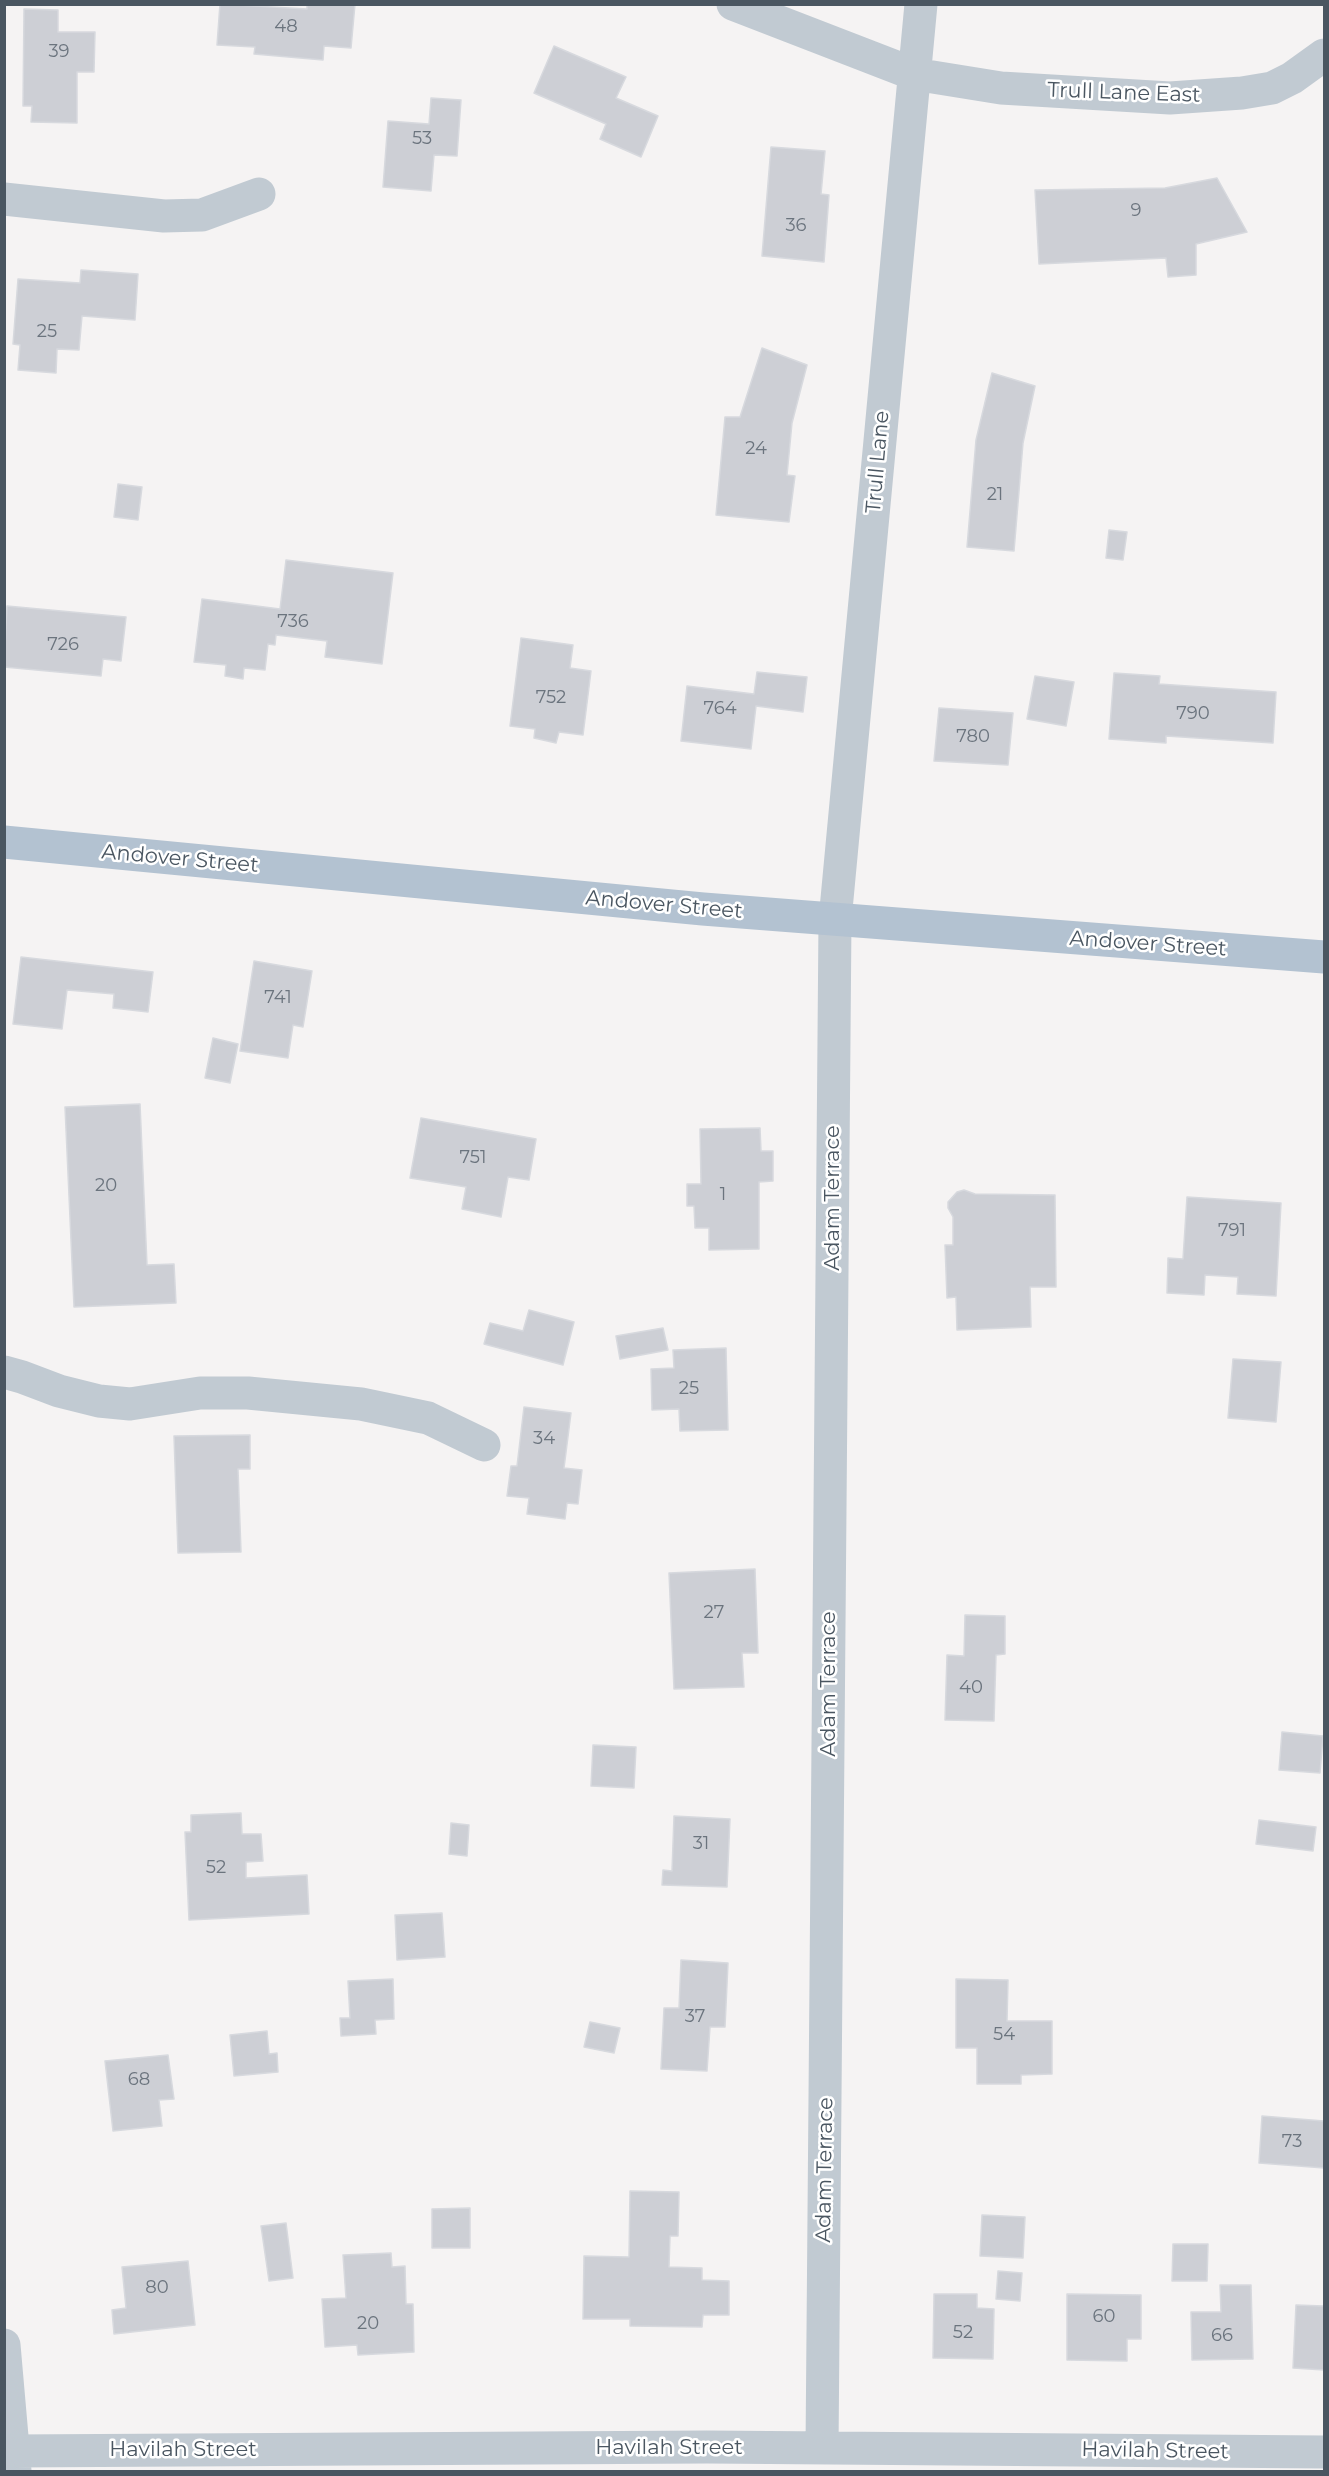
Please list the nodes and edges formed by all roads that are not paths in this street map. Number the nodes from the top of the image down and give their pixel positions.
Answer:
1 (733, 4) edge
2 (921, 4) edge
3 (1324, 55) edge
4 (914, 74) junction
5 (259, 194) dead end
6 (4, 199) edge
7 (4, 842) edge
8 (835, 920) junction
9 (1324, 957) edge
10 (4, 1372) edge
11 (484, 1445) dead end
12 (4, 2345) edge
13 (822, 2448) junction
14 (1324, 2452) edge
15 (934, 2460) edge
16 (14, 2461) edge

1 - 4 street, Trull Lane East
2 - 4 street, Trull Lane
3 - 4 street, Trull Lane East
4 - 8 street, Trull Lane
5 - 6 street
7 - 8 main road, Andover Street
8 - 9 main road, Andover Street
8 - 13 street, Adam Terrace
10 - 11 street
12 - 16 street
13 - 15 street, Havilah Street
13 - 16 street, Havilah Street
14 - 15 street, Havilah Street

